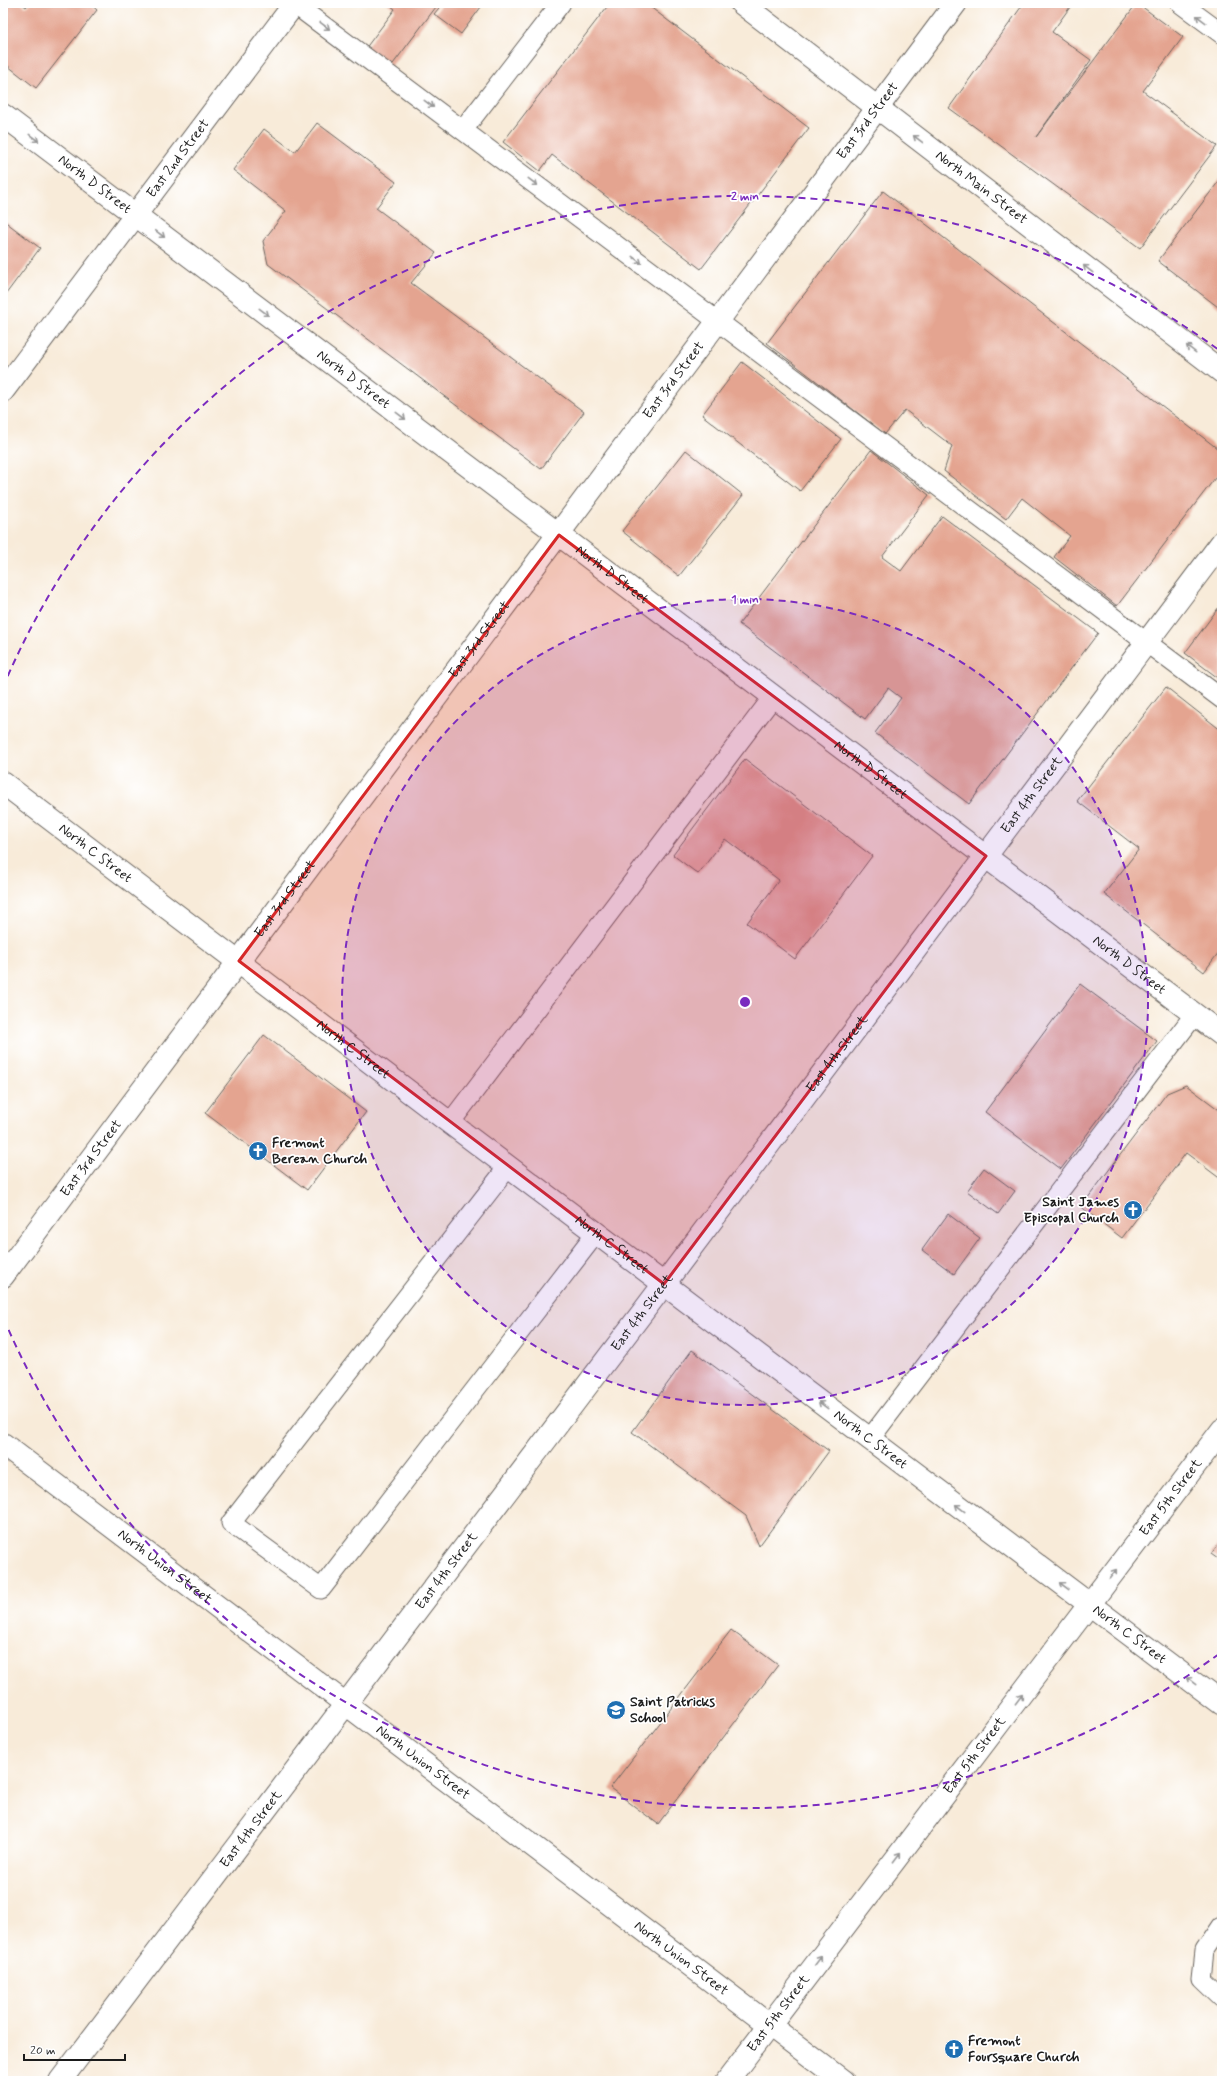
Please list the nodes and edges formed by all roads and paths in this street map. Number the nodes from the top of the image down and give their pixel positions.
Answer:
1 (294, 3) edge
2 (561, 3) edge
3 (741, 3) edge
4 (956, 3) edge
5 (1180, 3) edge
6 (1222, 34) edge
7 (877, 108) junction
8 (3, 115) edge
9 (463, 130) junction
10 (135, 215) junction
11 (718, 321) junction
12 (1222, 372) edge
13 (6, 382) edge
14 (559, 535) junction
15 (1222, 542) edge
16 (1146, 643) junction
17 (773, 697) junction
18 (1222, 699) edge
19 (3, 783) edge
20 (986, 856) junction
21 (239, 961) junction
22 (1195, 1014) junction
23 (1222, 1034) edge
24 (450, 1123) junction
25 (508, 1167) junction
26 (596, 1233) junction
27 (3, 1276) edge
28 (664, 1284) junction
29 (1222, 1430) edge
30 (869, 1440) junction
31 (3, 1444) edge
32 (1090, 1606) junction
33 (1222, 1704) edge
34 (346, 1705) junction
35 (1222, 1926) edge
36 (1222, 1997) edge
37 (769, 2025) junction
38 (60, 2081) edge
39 (727, 2081) edge
40 (843, 2081) edge

1 -> 9 lane
1 - 10 street, East 2nd Street
2 - 9 lane
3 - 7 street, North Main Street
4 - 7 street, East 3rd Street
6 -> 5 lane
7 - 11 street, East 3rd Street
12 -> 7 street, North Main Street
8 -> 10 street, North D Street
9 -> 11 lane
10 - 13 street, East 2nd Street
10 -> 14 street, North D Street
11 - 14 street, East 3rd Street
11 - 16 lane
14 - 17 street, North D Street
14 - 21 street, East 3rd Street
15 - 16 street, East 4th Street
16 - 18 lane
16 - 20 street, East 4th Street
17 - 20 street, North D Street
17 - 24 lane
19 - 21 street, North C Street
20 - 22 street, North D Street
20 - 28 street, East 4th Street
21 - 24 street, North C Street
21 - 27 street, East 3rd Street
22 - 23 street, North D Street
22 - 30 lane
24 - 25 street, North C Street
25 - 26 street, North C Street
25 - 26 lane
26 - 28 street, North C Street
30 -> 28 street, North C Street
28 - 34 street, East 4th Street
32 -> 29 street, East 5th Street
32 -> 30 street, North C Street
31 - 34 street, North Union Street
33 -> 32 street, North C Street
37 -> 32 street, East 5th Street
34 - 37 street, North Union Street
34 - 38 street, East 4th Street
35 - 36 lane
37 - 39 street, East 5th Street
37 - 40 street, North Union Street

